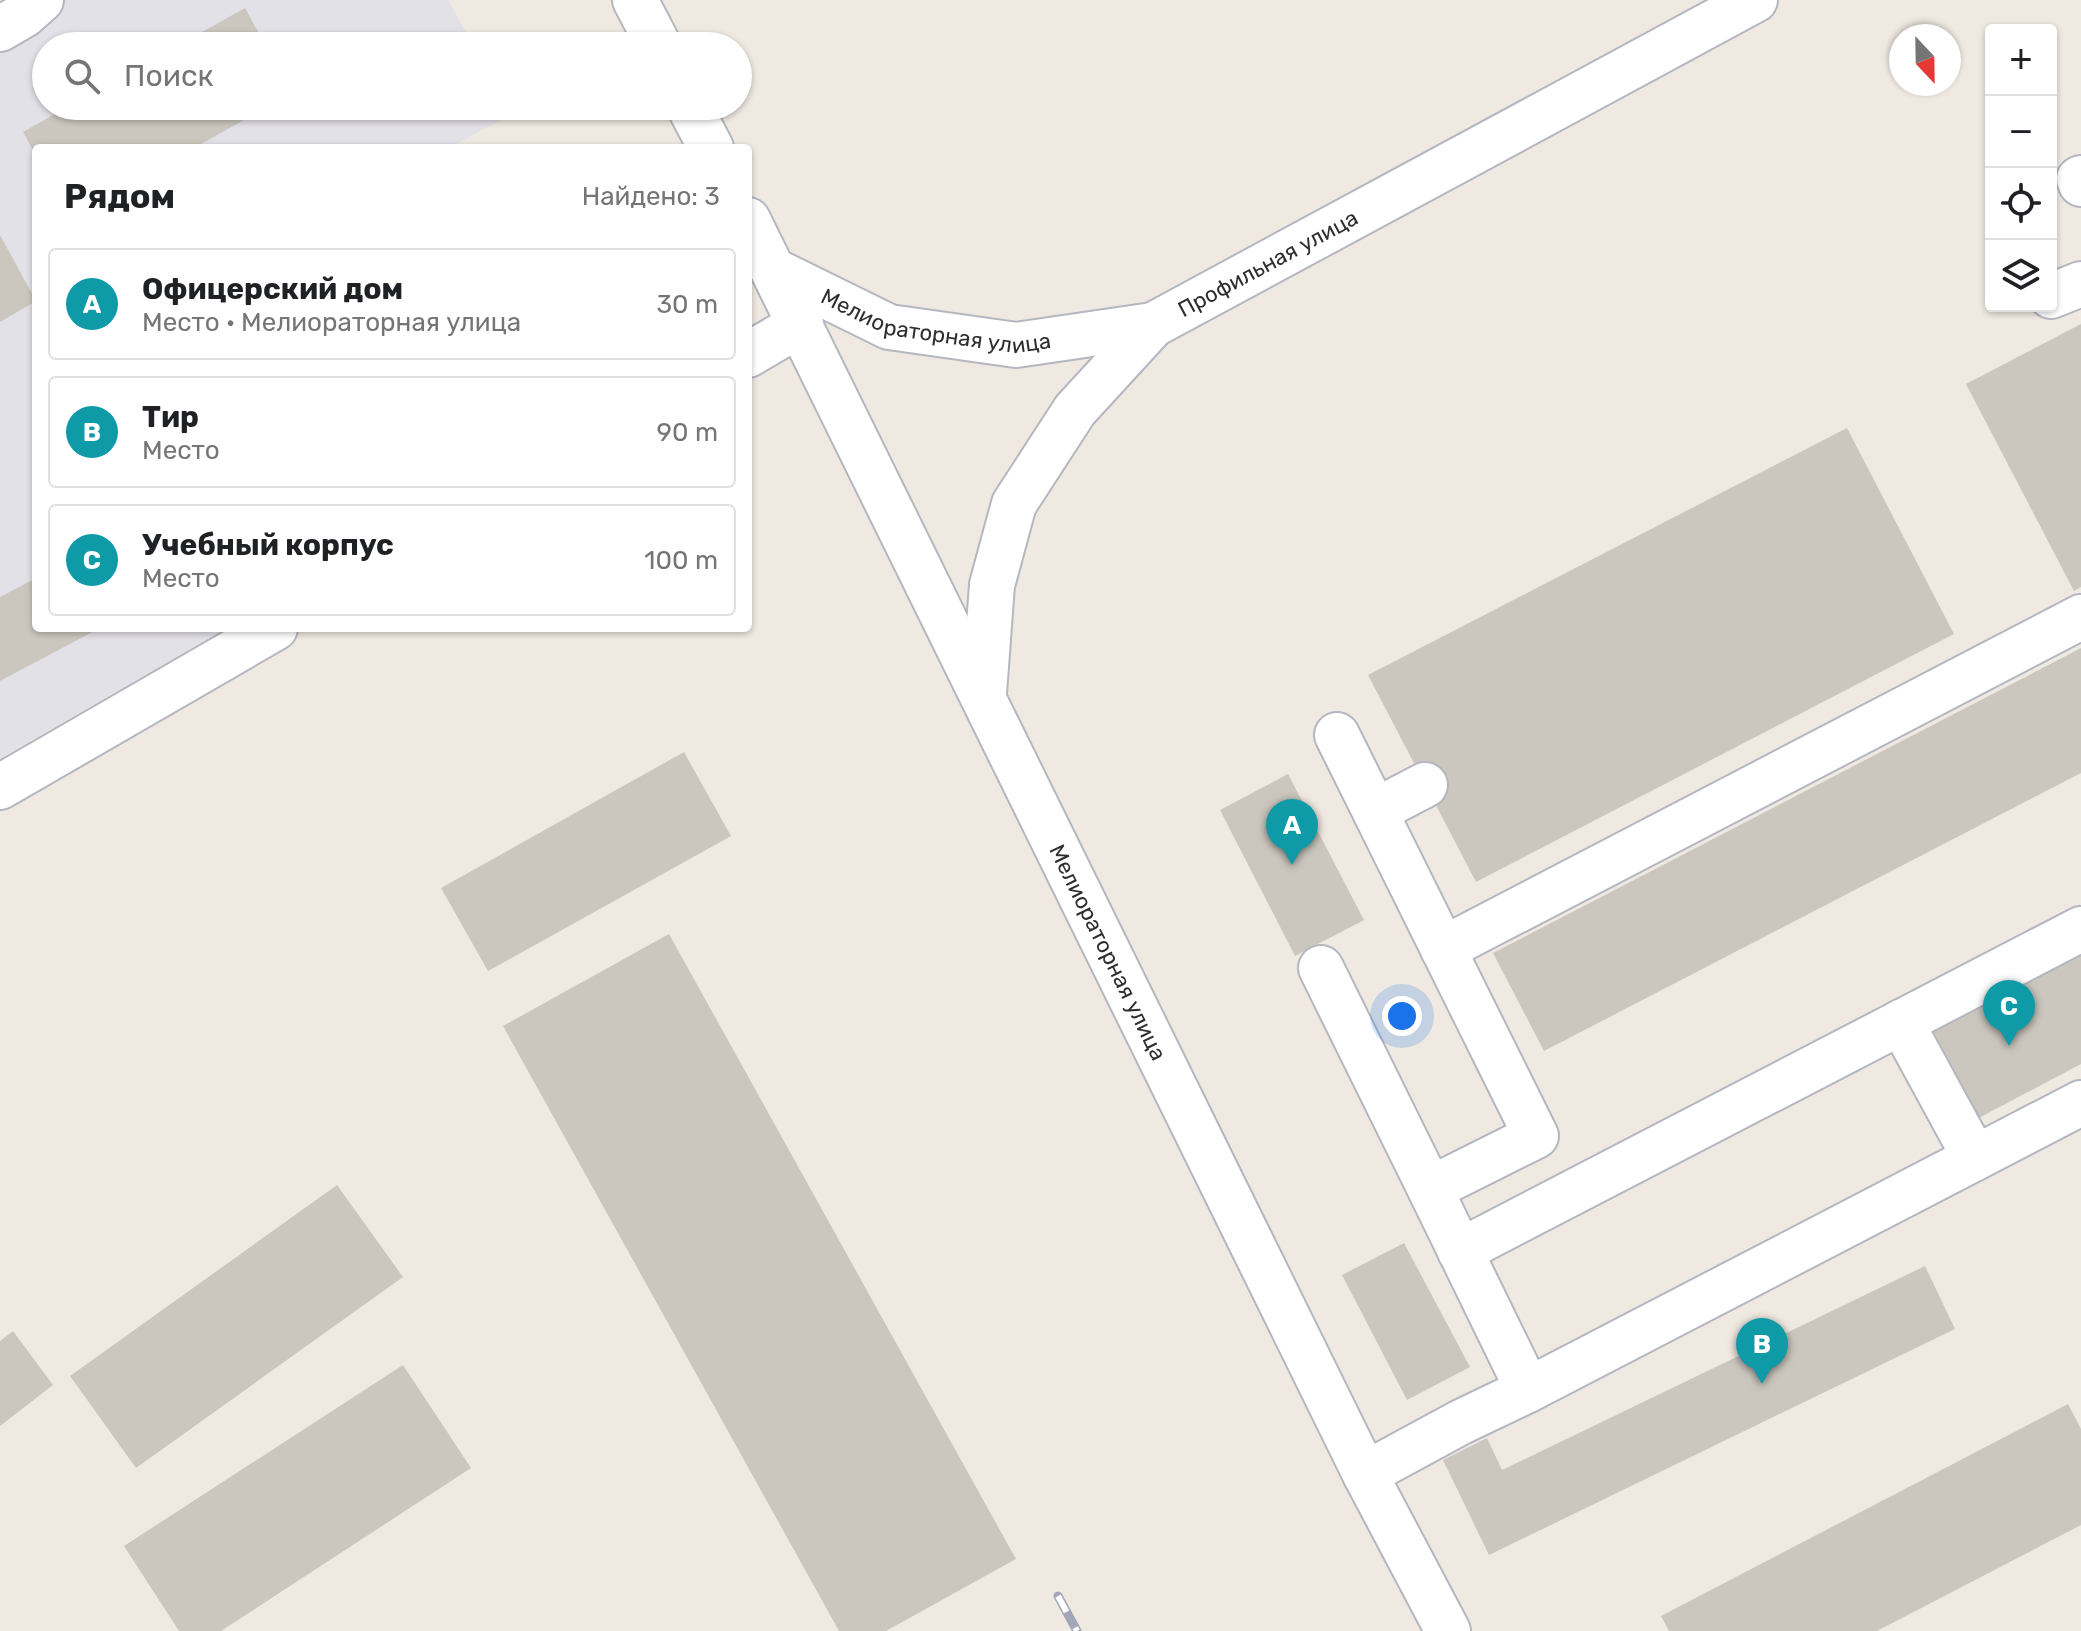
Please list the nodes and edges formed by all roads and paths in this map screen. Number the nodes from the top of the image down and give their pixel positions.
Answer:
1 (41, 0) edge
2 (635, 0) edge
3 (1755, 0) edge
4 (0, 29) edge
5 (652, 32) edge
6 (696, 120) edge
7 (709, 144) edge
8 (2081, 178) edge
9 (2081, 184) edge
10 (752, 228) edge
11 (773, 270) junction
12 (2081, 284) edge
13 (2057, 294) edge
14 (801, 324) junction
15 (1153, 325) junction
16 (752, 353) edge
17 (2081, 617) edge
18 (268, 632) edge
19 (984, 695) junction
20 (1337, 735) dead end
21 (1425, 785) dead end
22 (0, 787) edge
23 (1375, 811) junction
24 (2081, 929) edge
25 (1443, 949) junction
26 (1321, 968) dead end
27 (1901, 1022) junction
28 (2081, 1103) edge
29 (1975, 1158) junction
30 (1430, 1189) junction
31 (1460, 1251) junction
32 (1528, 1390) junction
33 (1365, 1474) junction
34 (1448, 1631) edge

1 - 4 street
2 - 5 street
3 - 15 street, Профильная улица
6 - 7 street
8 - 9 street
10 - 11 street, Мелиораторная улица
11 - 14 street, Мелиораторная улица
11 - 15 street, Мелиораторная улица
12 - 13 street
14 - 16 street
14 - 19 street, Мелиораторная улица
15 - 19 street, Профильная улица
17 - 25 street
18 - 22 street
19 - 33 street, Мелиораторная улица
20 - 23 street
21 - 23 street
23 - 25 street
24 - 27 street
25 - 30 street
26 - 30 street
27 - 29 street
27 - 31 street
28 - 29 street
29 - 32 street
30 - 31 street
31 - 32 street
32 - 33 street
33 - 34 street, Мелиораторная улица

